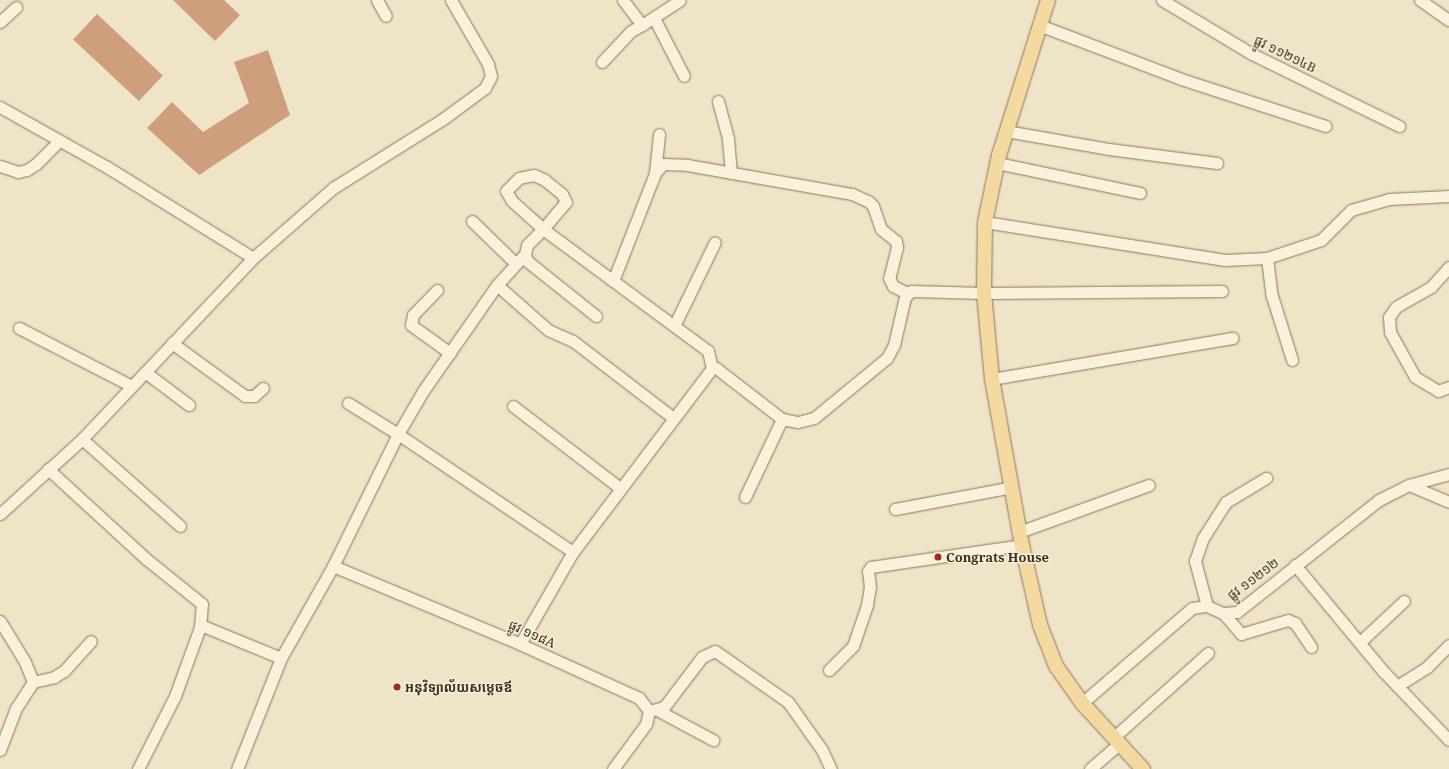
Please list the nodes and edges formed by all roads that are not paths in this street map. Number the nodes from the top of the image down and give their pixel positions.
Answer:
1 (378, 0) edge
2 (451, 0) edge
3 (623, 0) edge
4 (680, 0) edge
5 (1048, 0) edge
6 (1162, 0) edge
7 (1420, 0) edge
8 (16, 7) dead end
9 (386, 16) dead end
10 (654, 18) junction
11 (1449, 20) edge
12 (0, 22) edge
13 (642, 24) junction
14 (1039, 25) junction
15 (602, 62) dead end
16 (684, 76) dead end
17 (718, 101) dead end
18 (0, 107) edge
19 (1326, 126) dead end
20 (1399, 126) dead end
21 (1006, 131) junction
22 (659, 134) dead end
23 (59, 141) junction
24 (997, 163) junction
25 (1217, 163) dead end
26 (0, 166) edge
27 (655, 172) junction
28 (731, 173) junction
29 (1140, 193) dead end
30 (1449, 196) edge
31 (472, 221) dead end
32 (985, 222) junction
33 (543, 229) junction
34 (715, 242) dead end
35 (525, 254) junction
36 (253, 258) junction
37 (1267, 258) junction
38 (515, 263) junction
39 (1449, 267) edge
40 (613, 281) junction
41 (497, 285) junction
42 (437, 290) dead end
43 (1222, 291) dead end
44 (984, 293) junction
45 (907, 294) junction
46 (596, 316) dead end
47 (674, 326) junction
48 (19, 328) dead end
49 (1233, 338) dead end
50 (172, 343) junction
51 (450, 352) junction
52 (1292, 360) dead end
53 (712, 368) junction
54 (145, 372) junction
55 (992, 379) junction
56 (132, 386) junction
57 (1449, 387) edge
58 (262, 388) dead end
59 (348, 403) dead end
60 (189, 405) dead end
61 (513, 406) dead end
62 (672, 417) junction
63 (782, 419) junction
64 (398, 434) junction
65 (82, 439) junction
66 (48, 469) junction
67 (1449, 474) edge
68 (1266, 478) dead end
69 (1149, 485) dead end
70 (1408, 485) junction
71 (1012, 487) junction
72 (620, 488) junction
73 (745, 497) dead end
74 (1449, 502) edge
75 (895, 509) dead end
76 (0, 514) edge
77 (180, 526) dead end
78 (1021, 539) junction
79 (573, 552) junction
80 (1295, 565) junction
81 (333, 566) junction
82 (1404, 601) dead end
83 (1207, 606) junction
84 (1223, 613) junction
85 (0, 621) edge
86 (200, 627) junction
87 (91, 640) dead end
88 (1360, 642) junction
89 (520, 644) junction
90 (1449, 645) edge
91 (1310, 647) dead end
92 (1208, 652) dead end
93 (281, 658) junction
94 (829, 670) dead end
95 (33, 682) junction
96 (1397, 686) junction
97 (1082, 703) junction
98 (653, 711) junction
99 (713, 740) dead end
100 (1117, 740) junction
101 (1449, 740) edge
102 (0, 750) edge
103 (138, 769) edge
104 (237, 769) edge
105 (613, 769) edge
106 (831, 769) edge
107 (1090, 769) edge
108 (1143, 769) edge

1 - 9 street
2 - 36 street
3 - 13 street
4 - 10 street
5 - 14 main road
6 - 20 street, ផ្លូវ ១១២១៤B
7 - 11 street
8 - 12 street
10 - 13 street
10 - 16 street
13 - 15 street
14 - 19 street
14 - 21 main road
17 - 28 street
18 - 23 street
21 - 24 main road
21 - 25 street
22 - 27 street
23 - 26 street
23 - 36 street
24 - 29 street
24 - 32 main road
27 - 28 street
27 - 40 street
28 - 45 street
30 - 37 street
31 - 38 street
32 - 37 street
32 - 44 main road
33 - 33 street
33 - 35 street
33 - 40 street
34 - 47 street
35 - 38 street
35 - 46 street
36 - 50 street
37 - 52 street
38 - 41 street
39 - 57 street
40 - 47 street
41 - 51 street
41 - 62 street
42 - 51 street
43 - 44 street
44 - 45 street
44 - 55 main road
45 - 63 street
47 - 53 street
48 - 56 street
49 - 55 street
50 - 54 street
50 - 58 street
51 - 64 street
53 - 62 street
53 - 63 street
54 - 56 street
54 - 60 street
55 - 71 main road
56 - 65 street
59 - 64 street
61 - 72 street
62 - 72 street
63 - 73 street
64 - 79 street
64 - 81 street
65 - 66 street
65 - 77 street
66 - 76 street
66 - 86 street
67 - 70 street, ផ្លូវ ១១២១២
68 - 83 street
69 - 78 street
70 - 74 street
70 - 80 street, ផ្លូវ ១១២១២
71 - 75 street
71 - 78 main road
72 - 79 street
78 - 94 street
78 - 97 main road
79 - 89 street
80 - 84 street, ផ្លូវ ១១២១២
80 - 88 street
81 - 89 street, ផ្លូវ ១១៨A
81 - 93 street
82 - 88 street
83 - 84 street, ផ្លូវ ១១២១២
83 - 97 street
84 - 91 street
85 - 95 street
86 - 93 street
86 - 103 street
87 - 95 street
88 - 96 street
89 - 98 street, ផ្លូវ ១១៨A
90 - 96 street
92 - 100 street
93 - 104 street
95 - 102 street
96 - 101 street
97 - 100 main road
98 - 99 street, ផ្លូវ ១១៨A
98 - 105 street
98 - 106 street
100 - 107 street
100 - 108 main road

